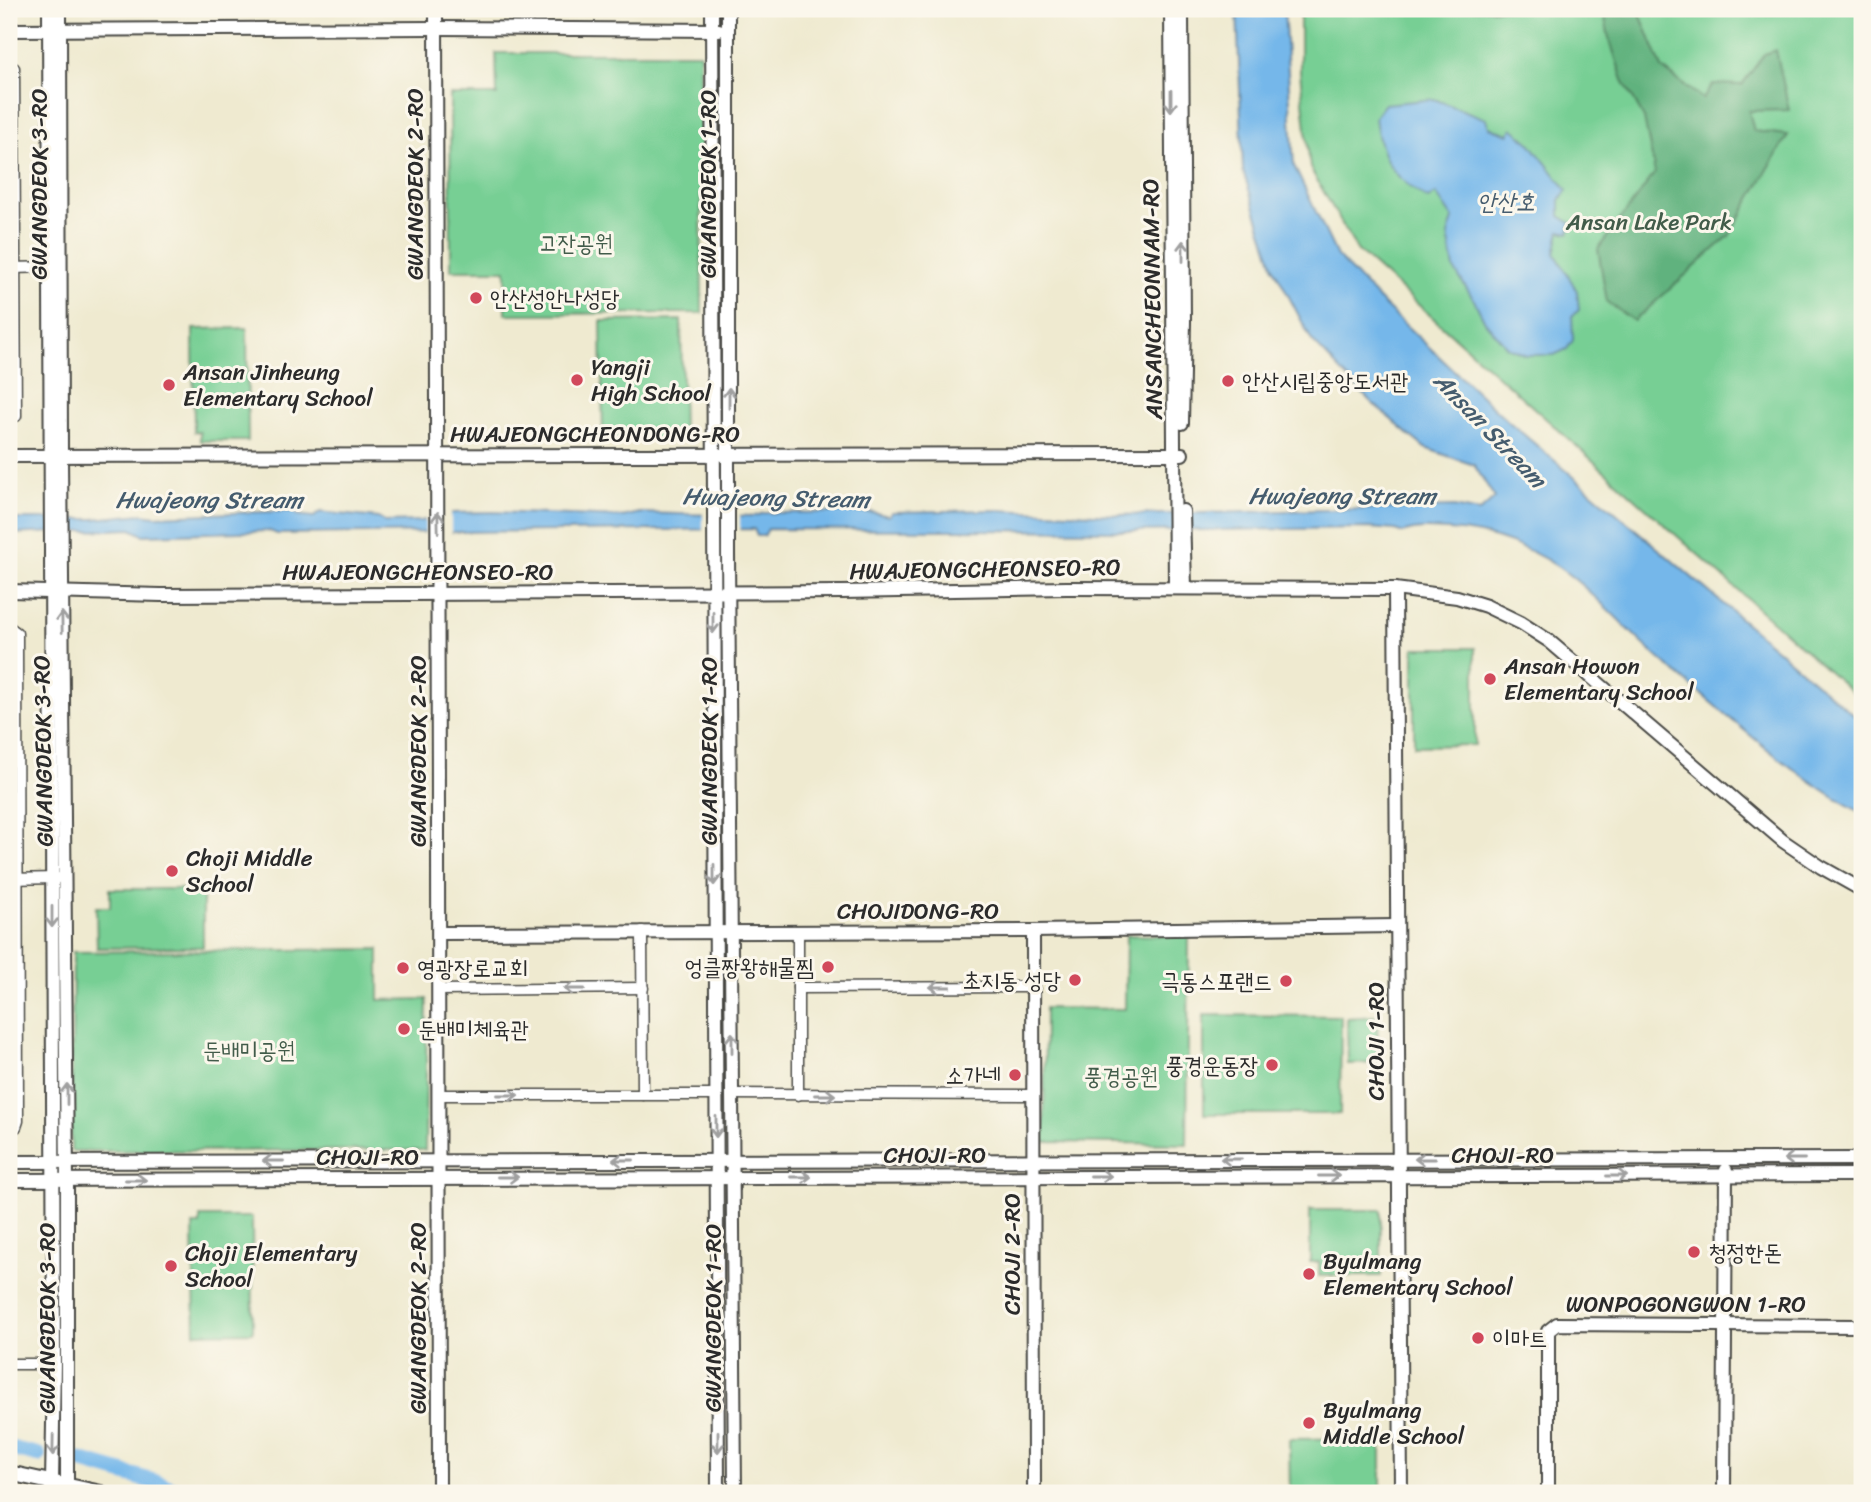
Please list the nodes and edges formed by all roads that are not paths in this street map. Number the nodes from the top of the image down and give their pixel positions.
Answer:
1 (49, 9) edge
2 (60, 9) edge
3 (436, 9) edge
4 (712, 9) edge
5 (728, 9) edge
6 (1171, 9) edge
7 (1182, 9) edge
8 (436, 28) junction
9 (9, 30) edge
10 (728, 30) junction
11 (55, 31) junction
12 (712, 31) junction
13 (9, 68) edge
14 (12, 216) edge
15 (55, 267) junction
16 (12, 268) edge
17 (9, 416) edge
18 (1178, 454) junction
19 (436, 455) junction
20 (713, 455) junction
21 (729, 455) junction
22 (9, 456) edge
23 (56, 456) junction
24 (1180, 588) junction
25 (1395, 589) junction
26 (9, 591) edge
27 (56, 591) junction
28 (713, 591) junction
29 (729, 591) junction
30 (438, 592) junction
31 (9, 627) edge
32 (13, 763) edge
33 (58, 878) junction
34 (13, 879) edge
35 (1862, 890) edge
36 (1396, 926) junction
37 (1033, 931) junction
38 (642, 932) junction
39 (715, 932) junction
40 (798, 932) junction
41 (439, 933) junction
42 (731, 933) junction
43 (1033, 987) junction
44 (643, 988) junction
45 (798, 988) junction
46 (439, 990) junction
47 (13, 994) edge
48 (716, 1094) junction
49 (732, 1094) junction
50 (439, 1095) junction
51 (643, 1095) junction
52 (797, 1095) junction
53 (1033, 1095) junction
54 (9, 1129) edge
55 (1862, 1158) edge
56 (1397, 1159) junction
57 (1726, 1159) junction
58 (439, 1160) junction
59 (716, 1160) junction
60 (733, 1160) junction
61 (1033, 1160) junction
62 (9, 1162) edge
63 (53, 1162) junction
64 (67, 1162) junction
65 (1862, 1175) edge
66 (1033, 1176) junction
67 (1397, 1176) junction
68 (1726, 1176) junction
69 (439, 1177) junction
70 (716, 1178) junction
71 (733, 1178) junction
72 (9, 1180) edge
73 (53, 1181) junction
74 (67, 1181) junction
75 (1726, 1324) junction
76 (1862, 1326) edge
77 (9, 1364) edge
78 (54, 1364) junction
79 (9, 1473) edge
80 (51, 1488) edge
81 (67, 1490) edge
82 (101, 1493) edge
83 (439, 1493) edge
84 (718, 1493) edge
85 (735, 1493) edge
86 (1034, 1493) edge
87 (1401, 1493) edge
88 (1548, 1493) edge
89 (1724, 1493) edge

1 - 11 street, GWANGDEOK 3-RO
2 - 11 street, GWANGDEOK 3-RO
3 - 8 street, GWANGDEOK 2-RO
4 - 12 street, GWANGDEOK 1-RO
5 - 10 street, GWANGDEOK 1-RO
6 -> 18 street, ANSANCHEONNAM-RO
18 -> 7 street, ANSANCHEONNAM-RO
8 - 11 street
8 - 12 street
8 - 19 street, GWANGDEOK 2-RO
9 - 11 street
10 - 12 street
21 -> 10 street, GWANGDEOK 1-RO
11 - 15 street, GWANGDEOK 3-RO
12 - 20 street, GWANGDEOK 1-RO
13 - 14 street
14 - 16 street
15 - 16 street
15 - 23 street, GWANGDEOK 3-RO
16 - 17 street
18 - 21 street, HWAJEONGCHEONDONG-RO
18 - 24 street, ANSANCHEONNAM-RO
19 - 20 street, HWAJEONGCHEONDONG-RO
19 - 23 street, HWAJEONGCHEONDONG-RO
30 -> 19 street, GWANGDEOK 2-RO
20 - 21 street, HWAJEONGCHEONDONG-RO
20 - 28 street, GWANGDEOK 1-RO
21 - 29 street, GWANGDEOK 1-RO
22 - 23 street, HWAJEONGCHEONDONG-RO
23 - 27 street, GWANGDEOK 3-RO
24 - 25 street, HWAJEONGCHEONSEO-RO
24 - 29 street, HWAJEONGCHEONSEO-RO
25 - 35 street, HWAJEONGCHEONSEO-RO
25 - 36 street, CHOJI 1-RO
26 - 27 street, HWAJEONGCHEONSEO-RO
27 - 30 street, HWAJEONGCHEONSEO-RO
27 - 33 street, GWANGDEOK 3-RO
28 - 29 street, HWAJEONGCHEONSEO-RO
28 - 30 street, HWAJEONGCHEONSEO-RO
28 -> 39 street, GWANGDEOK 1-RO
29 - 42 street, GWANGDEOK 1-RO
30 - 41 street, GWANGDEOK 2-RO
31 - 32 street
32 - 34 street
33 - 34 street
33 -> 63 street, GWANGDEOK 3-RO
64 -> 33 street, GWANGDEOK 3-RO
34 - 47 street
36 - 37 street, CHOJIDONG-RO
36 - 56 street, CHOJI 1-RO
37 - 40 street, CHOJIDONG-RO
37 - 43 street, CHOJI 2-RO
38 - 39 street, CHOJIDONG-RO
38 - 41 street, CHOJIDONG-RO
38 - 44 street
39 - 42 street, CHOJIDONG-RO
39 - 48 street, GWANGDEOK 1-RO
40 - 42 street, CHOJIDONG-RO
40 - 45 street
41 - 46 street, GWANGDEOK 2-RO
49 -> 42 street, GWANGDEOK 1-RO
43 -> 45 street
43 - 53 street, CHOJI 2-RO
44 -> 46 street
44 - 51 street
45 - 52 street
46 - 50 street, GWANGDEOK 2-RO
47 - 54 street
48 - 51 street
48 -> 59 street, GWANGDEOK 1-RO
49 - 52 street
49 - 60 street, GWANGDEOK 1-RO
50 -> 51 street
50 - 58 street, GWANGDEOK 2-RO
52 -> 53 street
53 - 61 street, CHOJI 2-RO
55 -> 57 street, CHOJI-RO
57 -> 56 street, CHOJI-RO
56 -> 61 street, CHOJI-RO
56 - 67 street, CHOJI 1-RO
57 - 68 street
59 -> 58 street, CHOJI-RO
58 -> 64 street, CHOJI-RO
58 - 69 street, GWANGDEOK 2-RO
59 - 60 street, CHOJI-RO
59 - 70 street, GWANGDEOK 1-RO
60 - 61 street, CHOJI-RO
60 - 71 street, GWANGDEOK 1-RO
61 - 66 street, CHOJI 2-RO
62 - 63 street, CHOJI-RO
63 - 64 street, CHOJI-RO
63 - 73 street, GWANGDEOK 3-RO
64 - 74 street, GWANGDEOK 3-RO
65 - 68 street, CHOJI-RO
66 -> 67 street, CHOJI-RO
71 -> 66 street, CHOJI-RO
66 - 86 street, CHOJI 2-RO
67 -> 68 street, CHOJI-RO
67 - 87 street, CHOJI 1-RO
68 - 75 street
69 -> 70 street, CHOJI-RO
74 -> 69 street, CHOJI-RO
69 - 83 street, GWANGDEOK 2-RO
70 - 71 street, CHOJI-RO
70 -> 84 street, GWANGDEOK 1-RO
71 - 85 street, GWANGDEOK 1-RO
72 - 73 street, CHOJI-RO
73 - 74 street, CHOJI-RO
73 - 78 street, GWANGDEOK 3-RO
74 - 81 street, GWANGDEOK 3-RO
75 - 76 street, WONPOGONGWON 1-RO
75 - 88 street, WONPOGONGWON 1-RO
75 - 89 street
77 - 78 street
78 -> 80 street, GWANGDEOK 3-RO
79 - 80 main road
80 - 81 main road
81 - 82 main road

